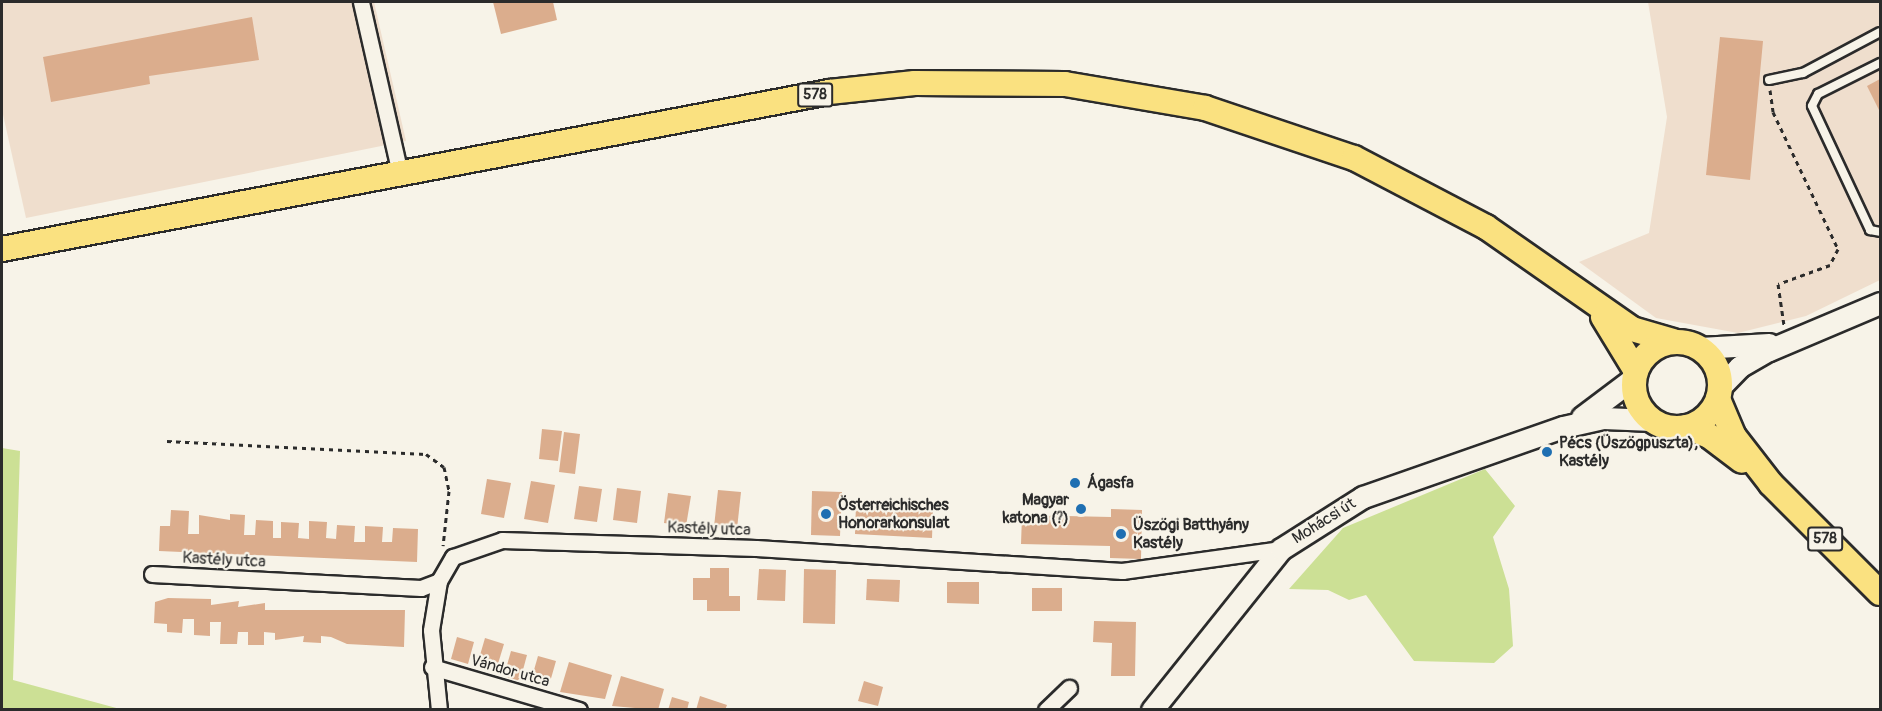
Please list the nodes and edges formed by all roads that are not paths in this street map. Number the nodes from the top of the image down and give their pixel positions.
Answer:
1 (361, 2) edge
2 (1881, 32) edge
3 (1881, 63) edge
4 (1769, 80) road end
5 (400, 174) junction
6 (1881, 232) edge
7 (2, 249) edge
8 (1590, 301) junction
9 (1881, 303) edge
10 (1787, 341) junction
11 (1673, 342) junction
12 (1700, 348) junction
13 (1635, 374) junction
14 (1719, 393) junction
15 (1652, 420) junction
16 (1563, 427) junction
17 (1686, 427) junction
18 (1771, 484) junction
19 (1281, 549) junction
20 (152, 574) dead end
21 (439, 581) junction
22 (1881, 594) edge
23 (432, 667) junction
24 (1069, 688) dead end
25 (439, 710) edge
26 (579, 710) edge
27 (1046, 710) edge
28 (1152, 710) edge

1 - 5 street
2 - 4 lane
3 - 6 lane
5 - 7 main road, 578
5 - 8 main road, 578
8 - 11 main road, 578
8 - 13 main road, 578
9 - 10 main road
10 - 12 main road
10 - 14 main road
11 - 12 main road, 578
11 - 13 main road
12 - 14 main road, 578
13 - 15 main road, 578
13 - 16 main road
14 - 17 main road
14 - 18 main road, 578
15 - 16 main road
15 - 17 main road, 578
16 - 19 main road, Mohácsi út
17 - 18 main road, 578
18 - 22 main road, 578
19 - 21 street, Kastély utca
19 - 28 main road, Mohácsi út
20 - 21 street, Kastély utca
21 - 23 street
23 - 25 street
23 - 26 street, Vándor utca
24 - 27 street

